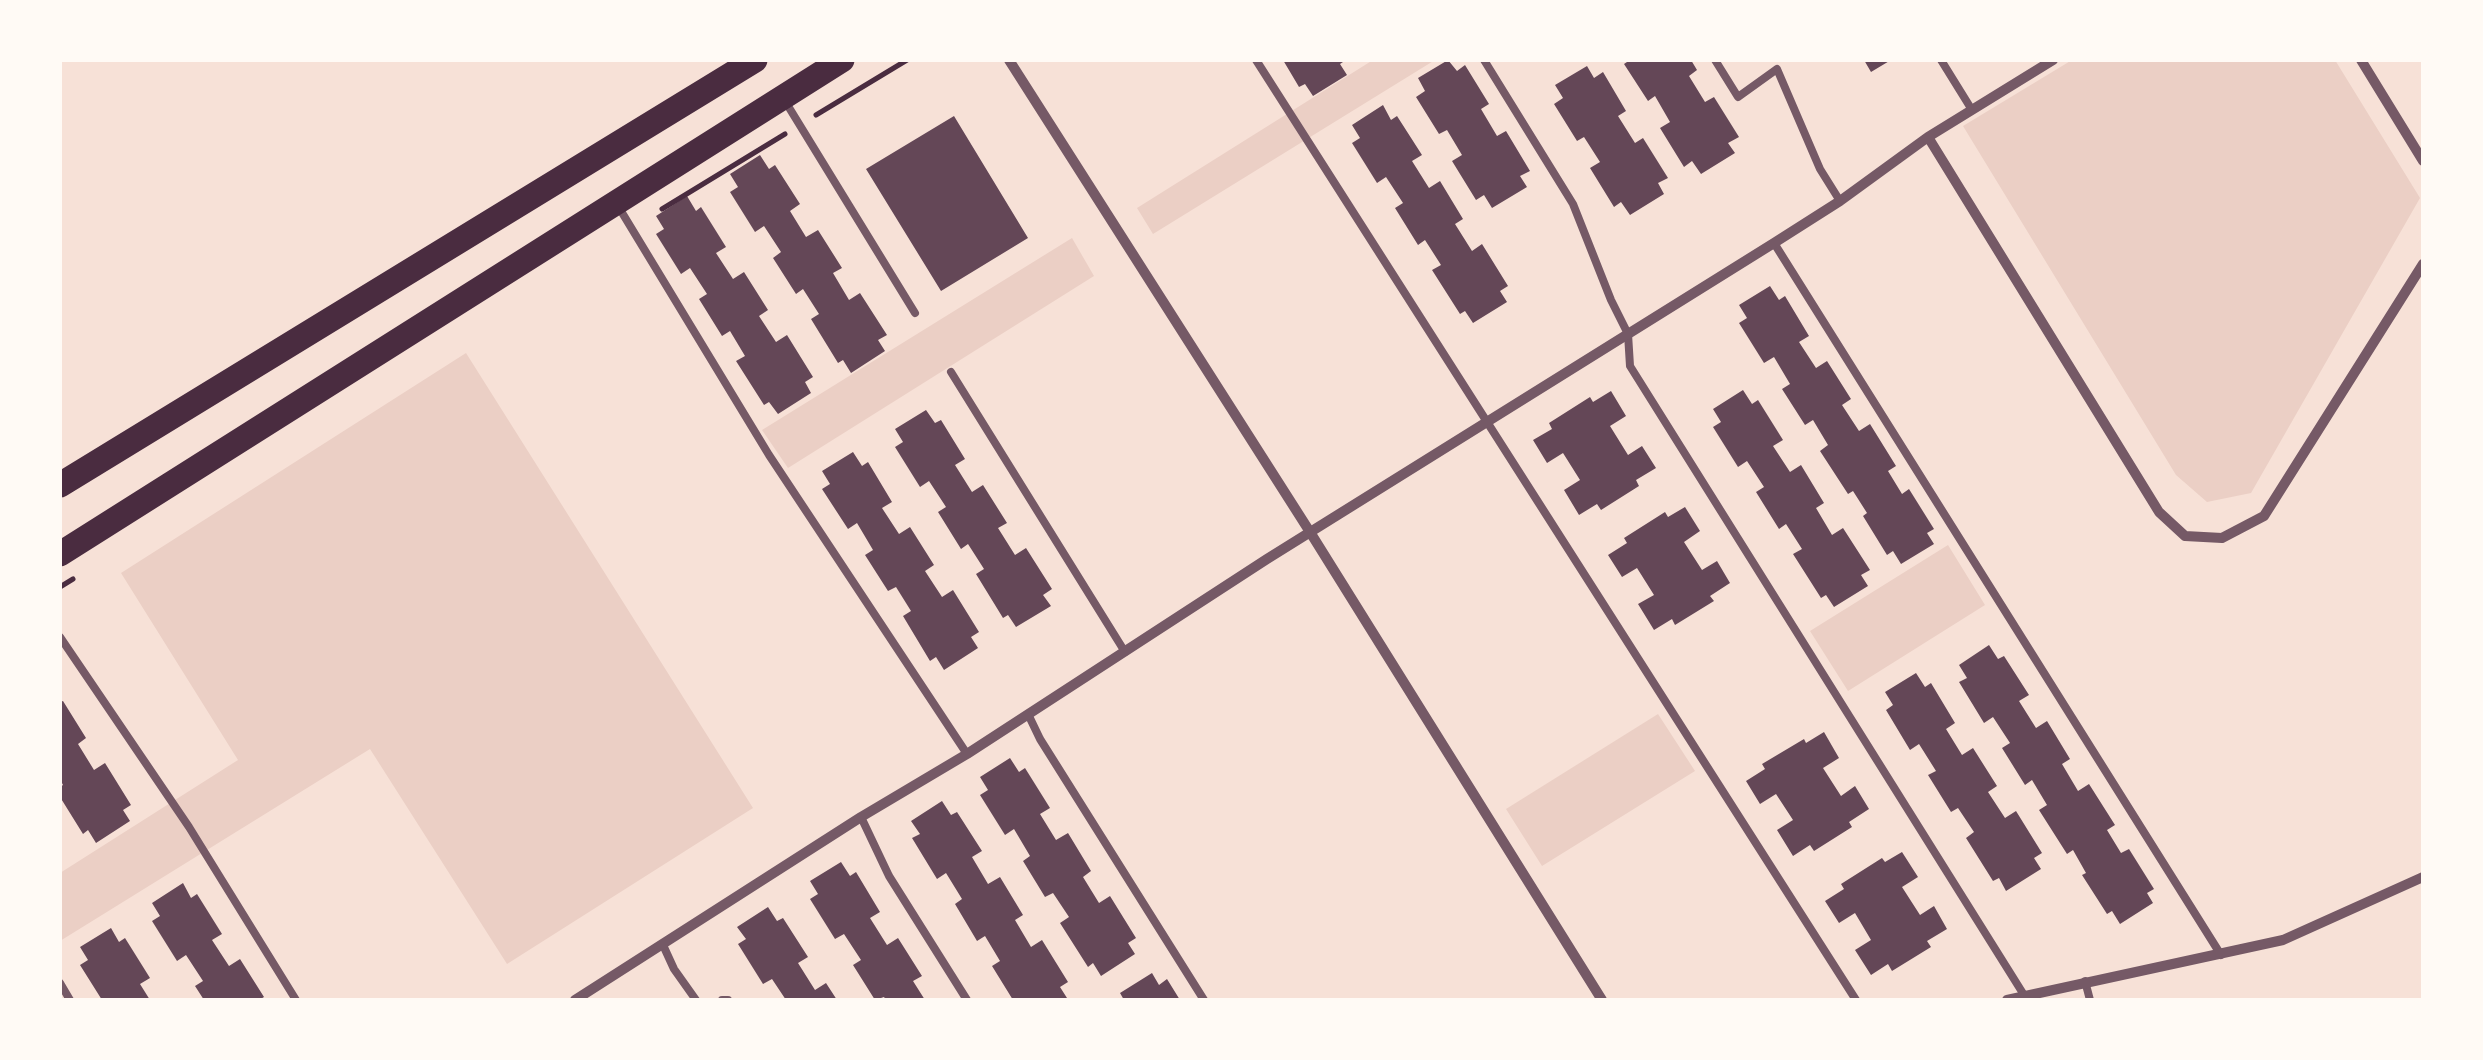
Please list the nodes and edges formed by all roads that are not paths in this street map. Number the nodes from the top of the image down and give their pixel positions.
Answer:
1 (755, 60) edge
2 (842, 60) edge
3 (1009, 60) edge
4 (1256, 60) edge
5 (1484, 60) edge
6 (1714, 60) edge
7 (1942, 60) edge
8 (2053, 60) edge
9 (2361, 60) edge
10 (782, 97) junction
11 (1972, 110) junction
12 (1928, 137) junction
13 (2423, 161) edge
14 (1840, 201) junction
15 (616, 202) junction
16 (1774, 243) junction
17 (2423, 264) edge
18 (915, 313) dead end
19 (1628, 334) junction
20 (951, 372) dead end
21 (1488, 422) junction
22 (60, 486) edge
23 (1310, 532) junction
24 (60, 554) edge
25 (60, 637) edge
26 (1125, 652) junction
27 (1028, 714) junction
28 (967, 754) junction
29 (861, 817) junction
30 (2423, 876) edge
31 (663, 945) junction
32 (2221, 955) junction
33 (2085, 981) junction
34 (60, 983) edge
35 (2024, 996) junction
36 (70, 1000) edge
37 (296, 1000) edge
38 (575, 1000) edge
39 (696, 1000) edge
40 (967, 1000) edge
41 (1204, 1000) edge
42 (1602, 1000) edge
43 (1856, 1000) edge
44 (2007, 1000) edge
45 (2090, 1000) edge

1 - 22 main road
2 - 10 main road
3 - 23 street
4 - 21 lane
5 - 19 lane
6 - 14 lane
7 - 11 lane
8 - 11 street
9 - 13 street
10 - 15 main road
10 - 18 lane
11 - 12 street
12 - 14 street
12 - 17 street
14 - 16 street
15 - 24 main road
15 - 28 lane
16 - 19 street
16 - 32 lane
19 - 21 street
19 - 35 lane
20 - 26 lane
21 - 23 street
21 - 43 lane
23 - 26 street
23 - 42 street
25 - 37 lane
26 - 27 street
27 - 28 street
27 - 41 lane
28 - 29 street
29 - 31 street
29 - 40 lane
30 - 32 street
31 - 38 street
31 - 39 lane
32 - 33 street
33 - 35 street
33 - 45 lane
34 - 36 lane
35 - 44 street

